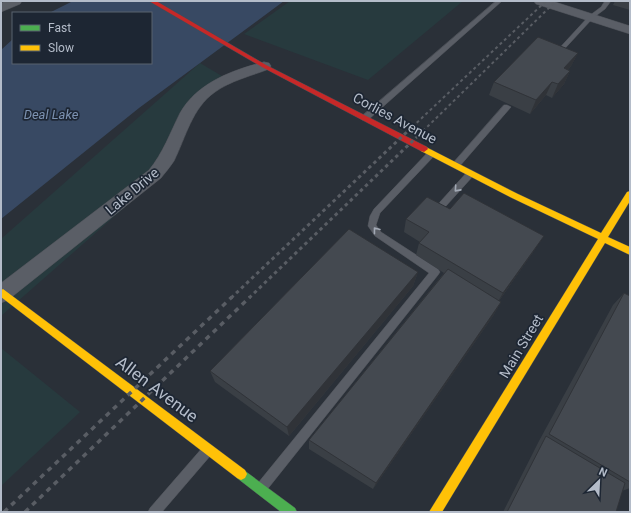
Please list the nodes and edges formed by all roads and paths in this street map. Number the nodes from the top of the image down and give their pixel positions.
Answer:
1 (16, 1) edge
2 (152, 1) edge
3 (499, 1) edge
4 (540, 1) edge
5 (608, 1) edge
6 (1, 8) edge
7 (591, 18) junction
8 (630, 30) edge
9 (556, 55) edge
10 (264, 66) junction
11 (507, 107) dead end
12 (364, 118) junction
13 (432, 153) junction
14 (456, 165) junction
15 (471, 173) junction
16 (630, 194) edge
17 (443, 204) edge
18 (603, 239) junction
19 (630, 251) edge
20 (2, 293) edge
21 (209, 448) junction
22 (261, 488) junction
23 (154, 512) edge
24 (291, 512) edge
25 (435, 512) edge

1 - 6 street
2 - 10 street, Corlies Avenue
3 - 12 lane
4 - 7 street
5 - 7 lane
7 - 8 street
7 - 9 lane
10 - 12 street, Corlies Avenue
10 - 20 street, Lake Drive
11 - 14 lane
12 - 13 street, Corlies Avenue
13 - 14 street, Corlies Avenue
22 -> 13 lane
14 - 15 street, Corlies Avenue
15 -> 17 lane
15 - 18 street, Corlies Avenue
16 - 18 street, Main Street
18 - 19 street, Corlies Avenue
18 - 25 street, Main Street
20 - 21 street, Allen Avenue
21 - 22 street, Allen Avenue
21 - 23 lane
22 - 24 street, Allen Avenue

